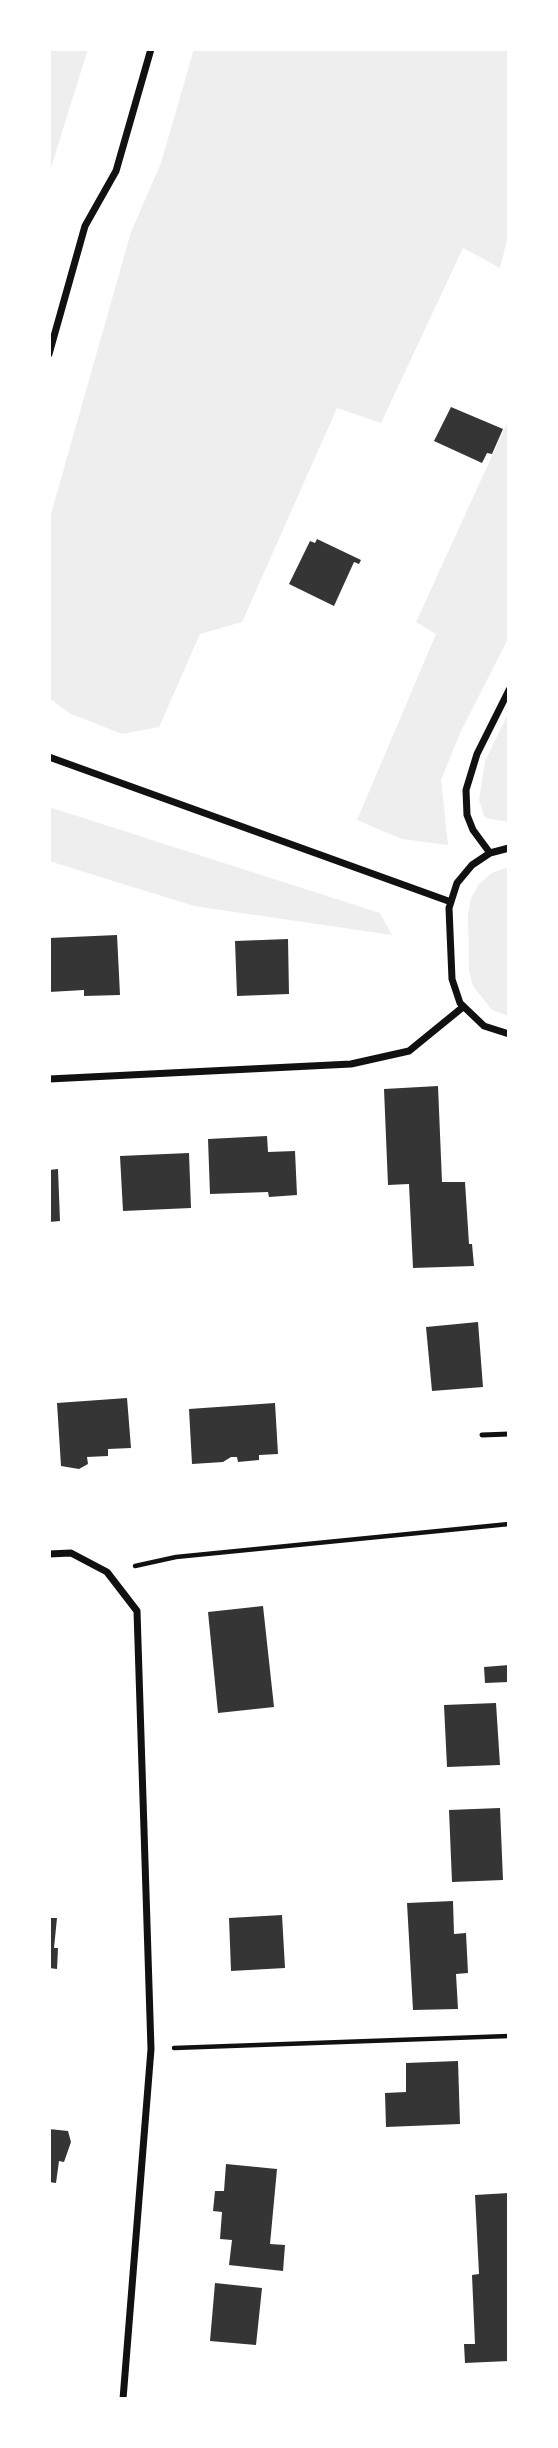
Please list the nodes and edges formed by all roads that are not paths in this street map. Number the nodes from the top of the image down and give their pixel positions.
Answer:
1 (151, 49) edge
2 (49, 354) edge
3 (509, 690) edge
4 (49, 757) edge
5 (509, 848) edge
6 (491, 853) junction
7 (451, 902) junction
8 (463, 1007) junction
9 (509, 1034) edge
10 (49, 1079) edge
11 (509, 1434) edge
12 (482, 1435) dead end
13 (49, 1554) edge
14 (123, 2399) edge

1 - 2 street
3 - 6 street
4 - 7 street
5 - 6 street
6 - 7 street
7 - 8 street
8 - 9 street
8 - 10 street
11 - 12 lane
13 - 14 street

